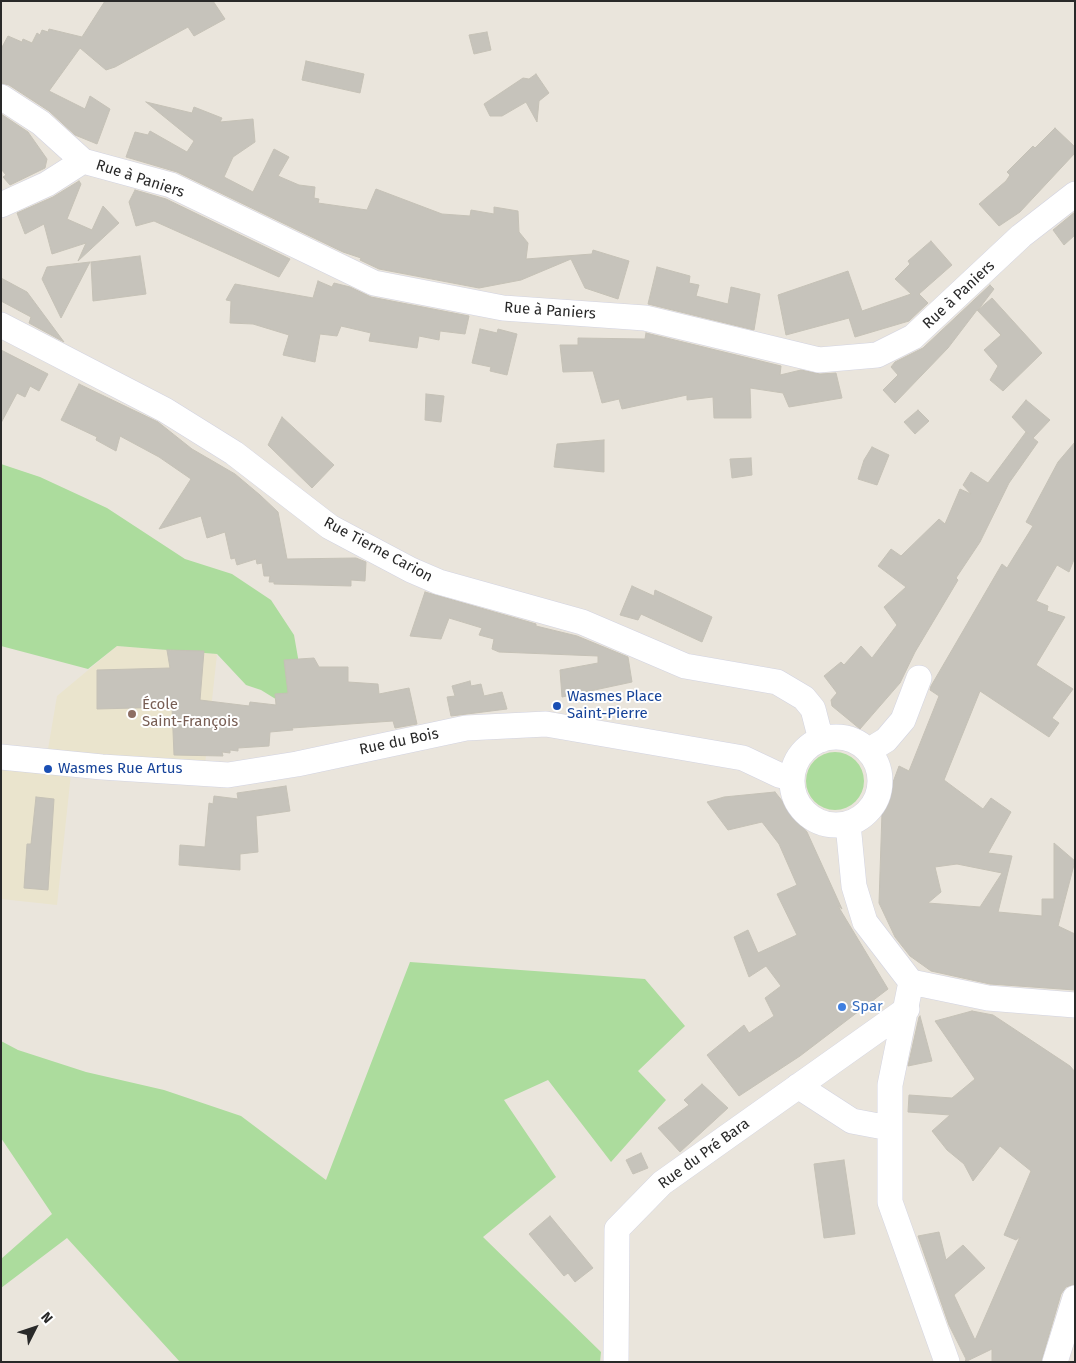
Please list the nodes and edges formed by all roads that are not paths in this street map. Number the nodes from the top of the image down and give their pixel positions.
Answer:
1 (1, 97) edge
2 (83, 161) junction
3 (1075, 194) edge
4 (1, 205) edge
5 (1, 325) edge
6 (920, 678) dead end
7 (821, 740) junction
8 (868, 751) junction
9 (1, 757) edge
10 (792, 778) junction
11 (848, 824) junction
12 (911, 982) junction
13 (1075, 1005) edge
14 (907, 1009) junction
15 (798, 1086) junction
16 (889, 1128) junction
17 (1075, 1298) edge
18 (616, 1362) edge
19 (947, 1362) edge
20 (1055, 1362) edge

1 - 2 street
2 - 3 street, Rue à Paniers
2 - 4 street, Rue à Paniers
5 - 7 street, Rue Tierne Carion
6 - 8 street
7 - 8 street
7 - 10 street
8 - 11 street
9 - 10 street, Rue du Bois
10 - 11 street
11 - 12 street
12 - 13 street
12 - 14 street
14 - 15 street, Rue du Pré Bara
14 - 16 street
15 - 16 street
15 - 18 street, Rue du Pré Bara
16 - 19 street
17 - 20 street

